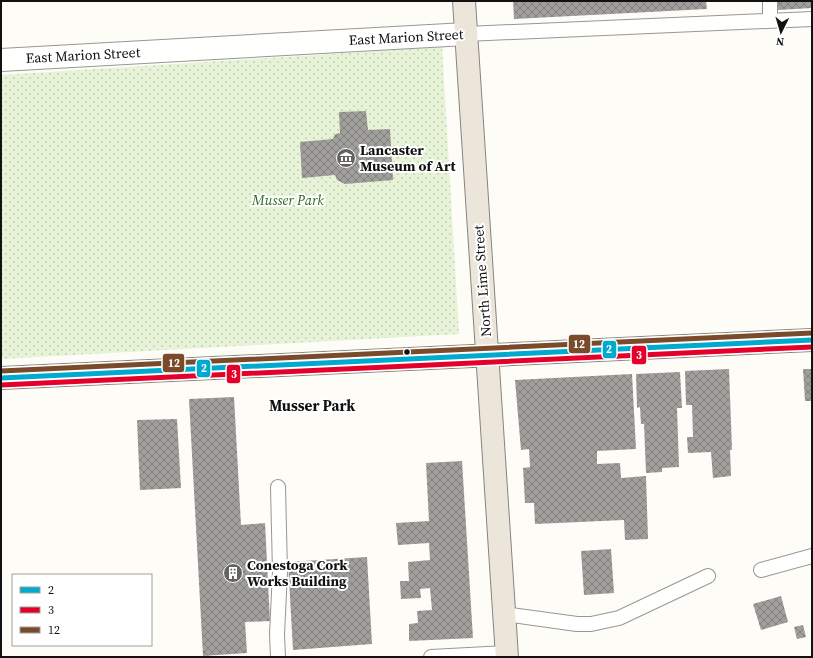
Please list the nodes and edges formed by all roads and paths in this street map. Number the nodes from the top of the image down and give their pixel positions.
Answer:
1 (464, 1) edge
2 (770, 1) edge
3 (812, 19) edge
4 (770, 21) junction
5 (466, 34) junction
6 (1, 60) edge
7 (812, 340) edge
8 (487, 356) junction
9 (1, 378) edge
10 (278, 487) dead end
11 (812, 556) edge
12 (761, 570) dead end
13 (708, 576) dead end
14 (504, 614) junction
15 (507, 655) edge
16 (278, 657) edge
17 (431, 657) edge

1 - 5 highway, North Lime Street
2 - 4 lane
3 - 4 lane, East Marion Street
4 - 5 lane, East Marion Street
5 - 6 street, East Marion Street
5 - 8 highway, North Lime Street
7 - 8 main road
8 - 9 main road
8 - 14 highway, North Lime Street
10 - 16 lane
11 - 12 lane
13 - 14 lane
14 - 15 highway, North Lime Street
15 - 17 lane

